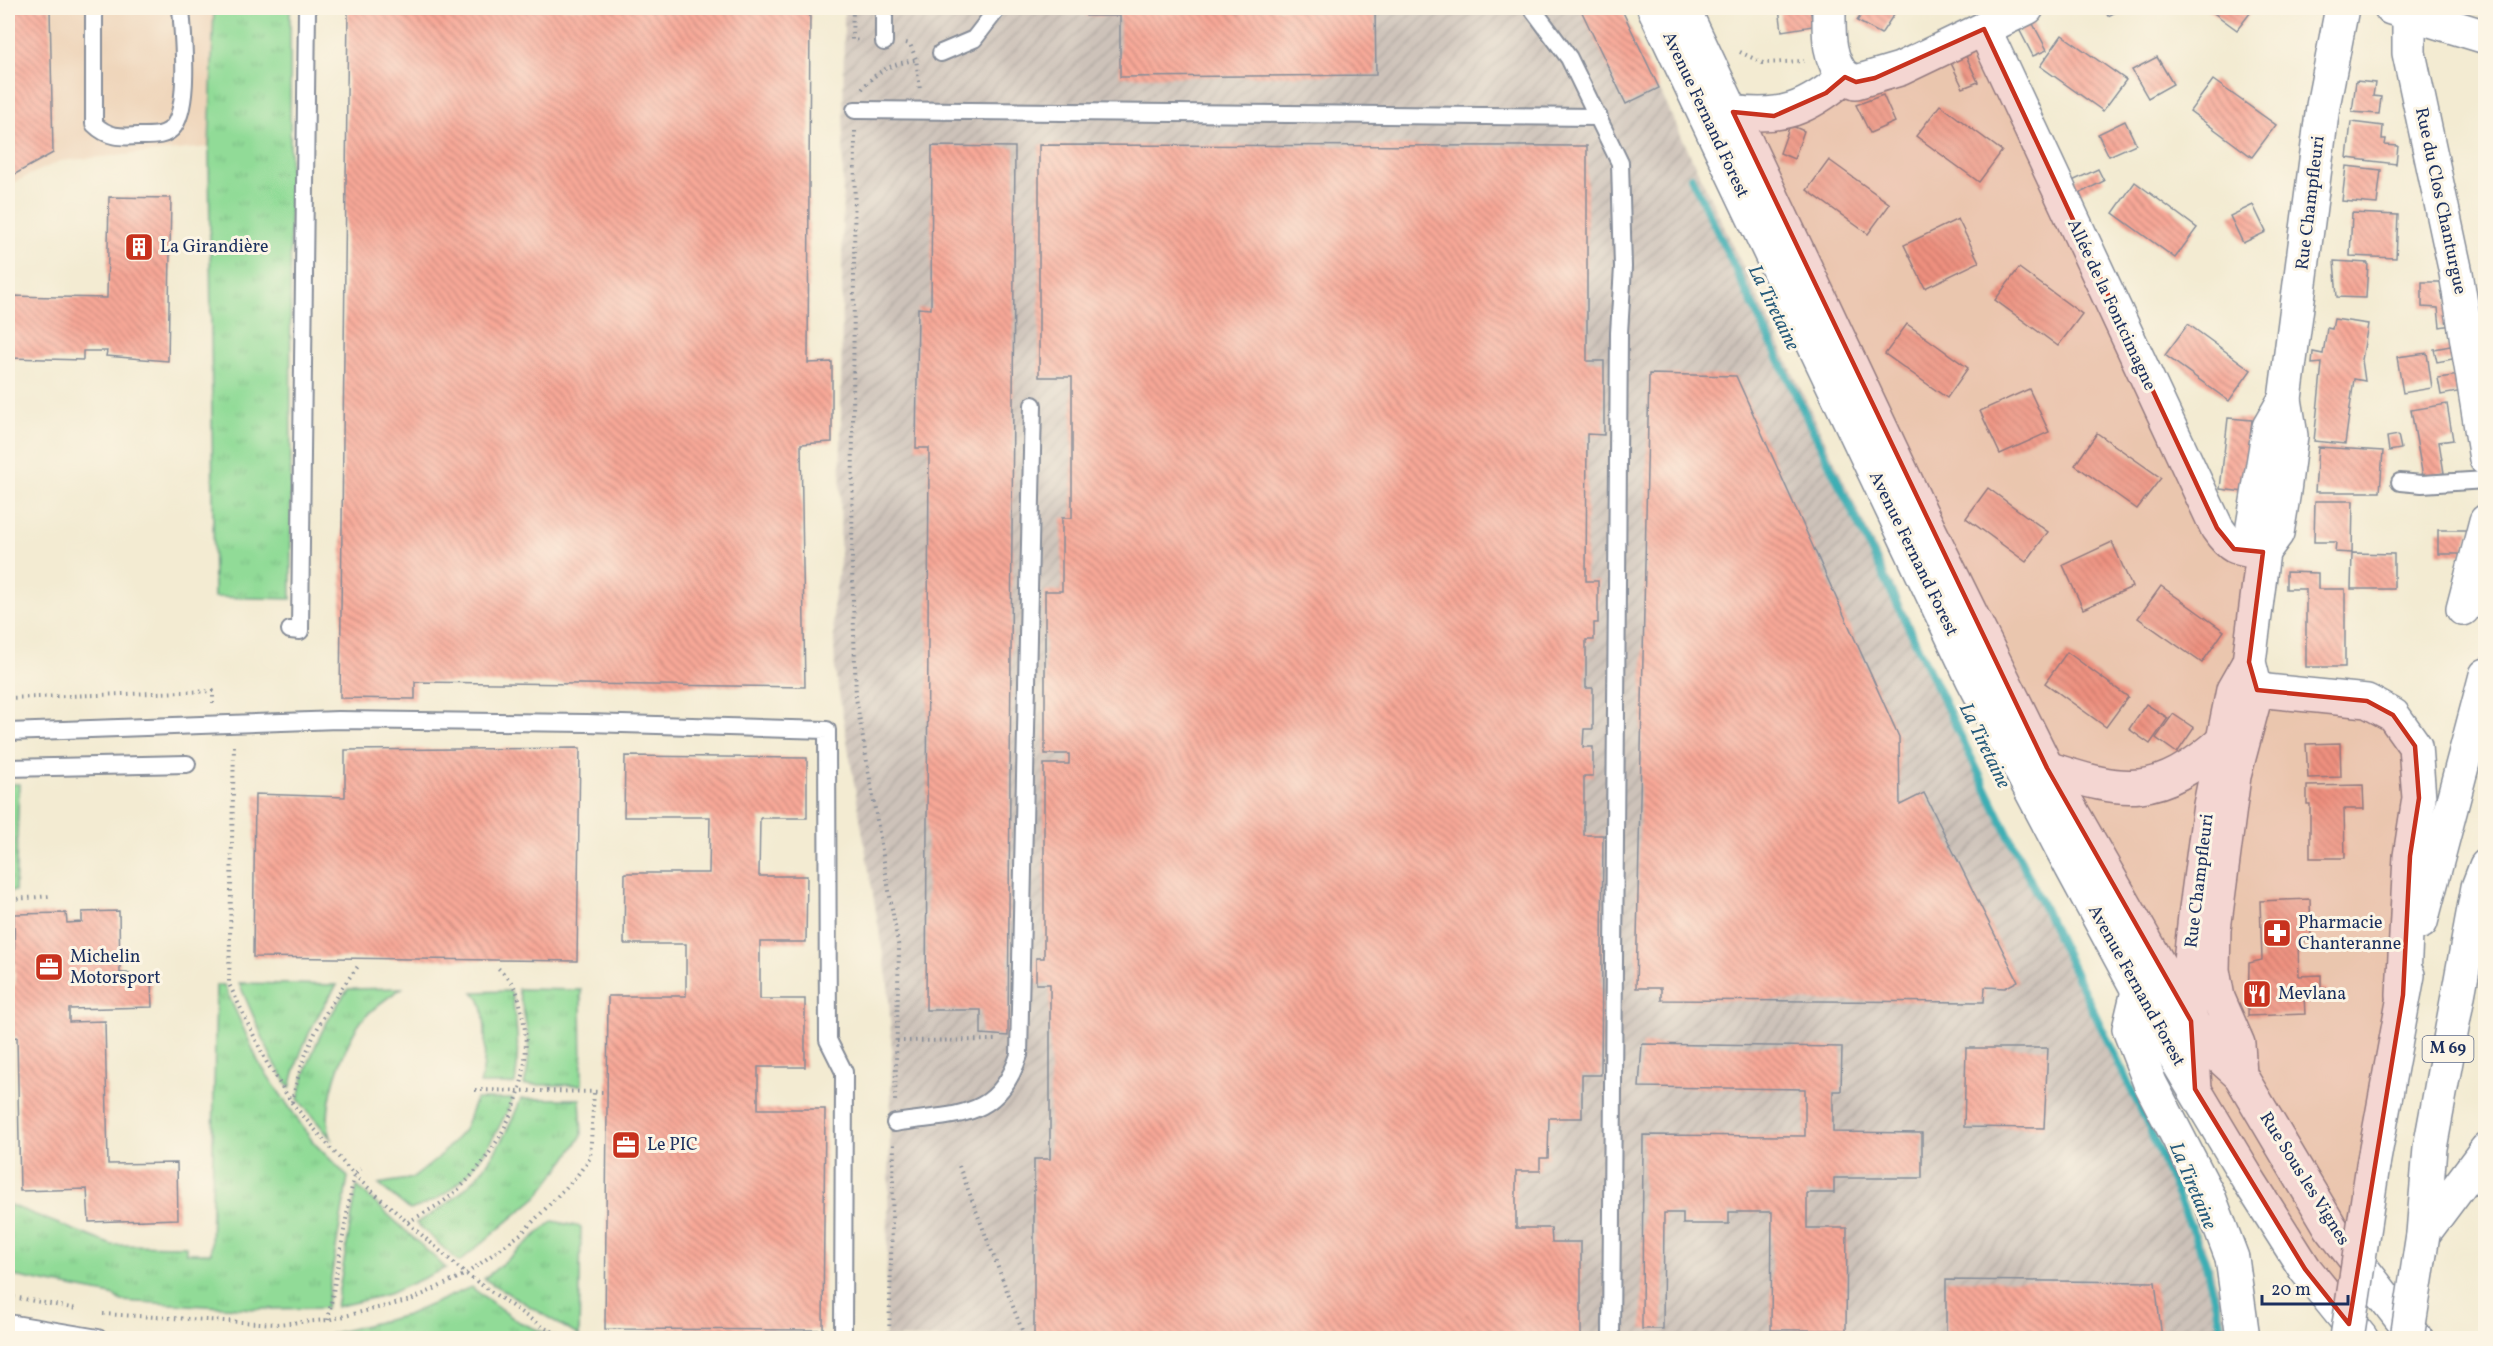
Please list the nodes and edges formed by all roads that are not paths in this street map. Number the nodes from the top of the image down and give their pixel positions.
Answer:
1 (94, 8) edge
2 (181, 8) edge
3 (307, 8) edge
4 (884, 8) edge
5 (998, 8) edge
6 (1532, 8) edge
7 (1654, 8) edge
8 (1683, 8) edge
9 (1829, 8) edge
10 (2027, 8) edge
11 (2342, 8) edge
12 (2400, 11) edge
13 (1984, 29) junction
14 (2486, 37) edge
15 (884, 42) road end
16 (941, 53) road end
17 (1838, 68) junction
18 (855, 110) road end
19 (1733, 112) junction
20 (1599, 117) junction
21 (1033, 405) dead end
22 (2486, 459) edge
23 (2486, 480) edge
24 (2400, 482) dead end
25 (2486, 521) edge
26 (2263, 552) junction
27 (2463, 609) dead end
28 (290, 630) dead end
29 (2486, 675) edge
30 (2253, 676) junction
31 (8, 732) edge
32 (2234, 739) junction
33 (187, 764) dead end
34 (8, 768) edge
35 (2047, 768) junction
36 (2486, 866) edge
37 (2138, 991) junction
38 (2403, 995) junction
39 (2191, 1021) junction
40 (2240, 1075) junction
41 (2195, 1089) junction
42 (895, 1123) road end
43 (2486, 1150) edge
44 (2423, 1234) junction
45 (8, 1323) edge
46 (98, 1338) edge
47 (843, 1338) edge
48 (1611, 1338) edge
49 (2243, 1338) edge
50 (2347, 1338) edge
51 (2361, 1338) edge
52 (2407, 1338) edge
53 (2416, 1338) edge

1 - 2 lane
3 - 28 lane
4 - 15 lane
5 - 16 lane
6 - 20 lane
7 - 37 main road, Avenue Fernand Forest
8 - 19 main road, Avenue Fernand Forest
9 - 17 main road
10 - 13 main road
11 - 26 main road, Rue Champfleuri
12 - 14 main road
12 - 22 main road, Rue du Clos Chanturgue
13 - 17 main road
13 - 26 main road, Allée de la Fontcimagne
17 - 19 main road
18 - 20 lane
19 - 35 main road, Avenue Fernand Forest
20 - 48 lane
21 - 42 lane
23 - 24 lane
25 - 27 main road
26 - 30 main road, Rue Champfleuri
29 - 38 main road, M 69
30 - 32 main road, Rue Champfleuri
30 - 38 main road
31 - 47 lane
32 - 35 main road
32 - 39 main road, Rue Champfleuri
32 - 40 main road
33 - 34 lane
35 - 39 main road, Avenue Fernand Forest
36 - 44 main road, M 69
37 - 41 main road, Avenue Fernand Forest
37 - 49 main road
38 - 50 main road, M 69, bridge
39 - 40 main road, Rue Sous les Vignes
39 - 41 main road, Rue Champfleuri
40 - 53 main road, Rue Sous les Vignes
41 - 51 main road
43 - 44 main road
44 - 52 main road, M 69, bridge
45 - 46 lane

